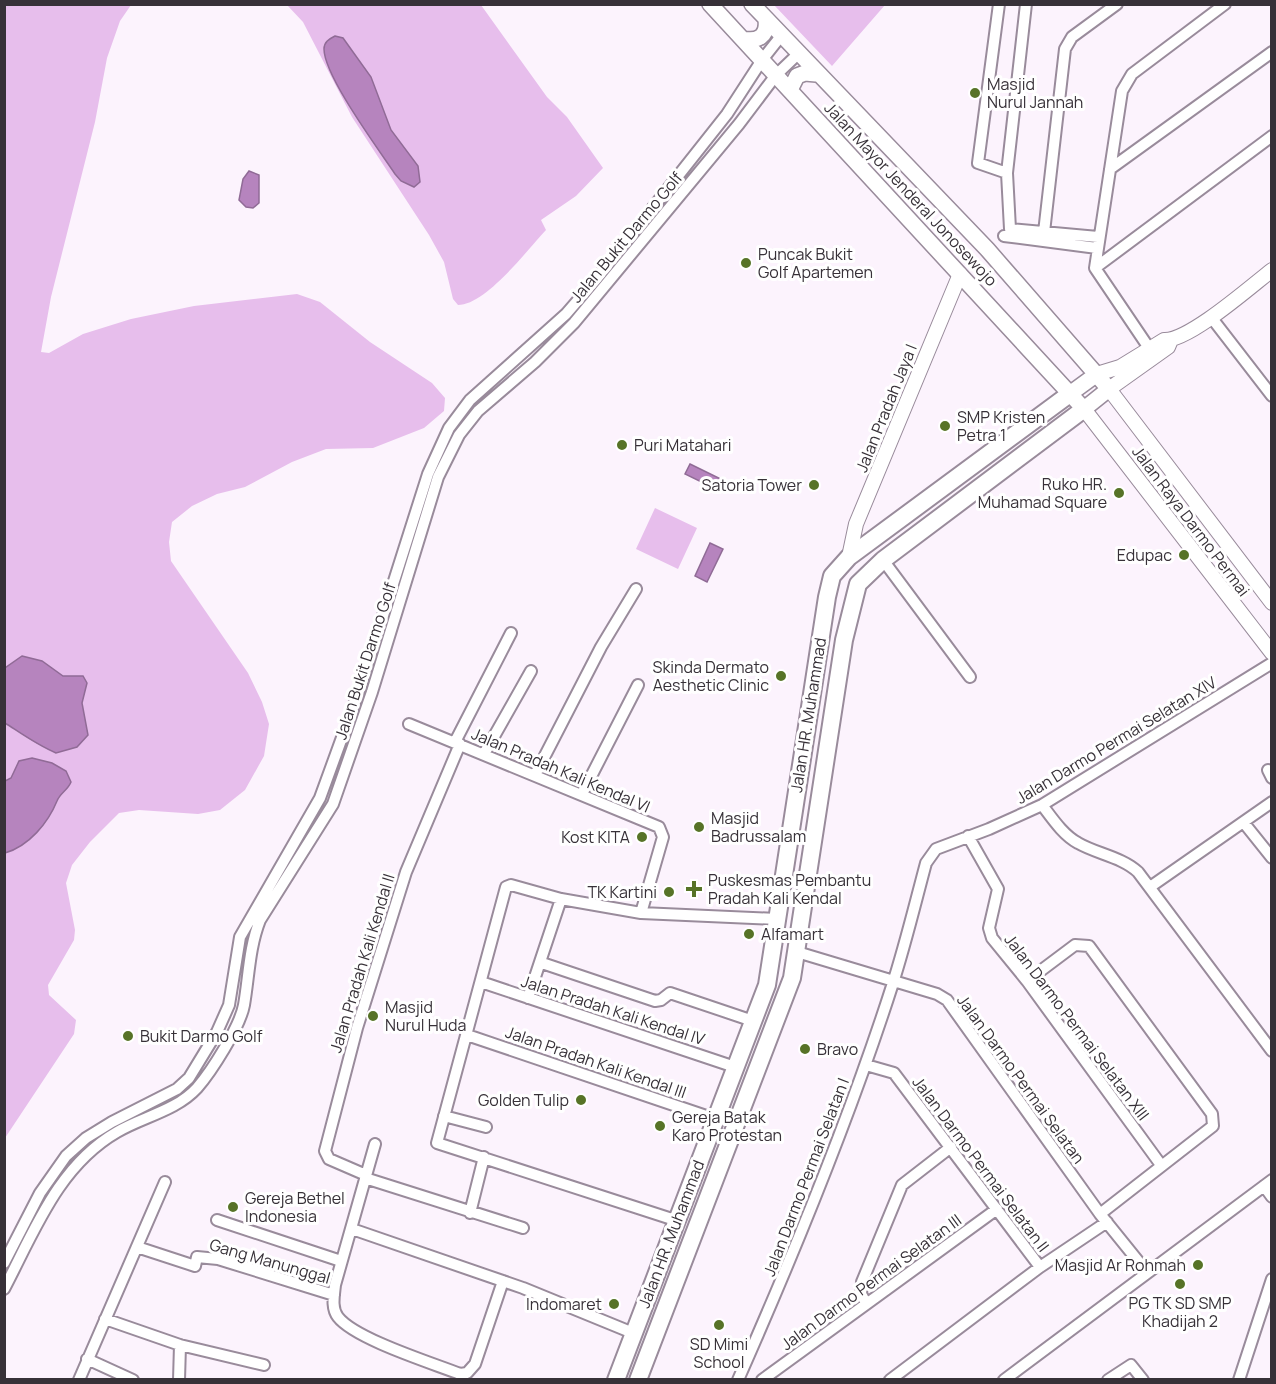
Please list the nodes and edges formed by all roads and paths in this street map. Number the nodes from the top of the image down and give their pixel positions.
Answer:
1 (710, 4) edge
2 (752, 4) edge
3 (999, 4) edge
4 (1026, 4) edge
5 (1117, 4) edge
6 (1225, 4) edge
7 (766, 20) junction
8 (781, 36) junction
9 (743, 39) junction
10 (1272, 52) edge
11 (797, 55) junction
12 (762, 60) junction
13 (816, 74) junction
14 (776, 75) junction
15 (790, 90) junction
16 (737, 98) junction
17 (752, 107) junction
18 (1272, 136) edge
19 (706, 141) junction
20 (717, 150) junction
21 (1110, 169) junction
22 (1007, 172) junction
23 (1007, 232) junction
24 (1044, 236) junction
25 (1098, 237) junction
26 (1097, 248) junction
27 (987, 249) junction
28 (1095, 268) junction
29 (1272, 270) edge
30 (960, 274) junction
31 (1211, 317) junction
32 (1171, 340) junction
33 (1149, 348) junction
34 (1097, 374) junction
35 (1109, 389) junction
36 (1071, 393) junction
37 (1271, 395) edge
38 (1084, 409) junction
39 (849, 557) junction
40 (883, 560) junction
41 (636, 589) dead end
42 (1272, 603) edge
43 (511, 633) dead end
44 (1272, 653) edge
45 (1272, 663) edge
46 (531, 671) dead end
47 (970, 677) dead end
48 (638, 685) dead end
49 (409, 724) dead end
50 (458, 743) junction
51 (484, 754) junction
52 (535, 775) junction
53 (582, 794) junction
54 (1272, 802) edge
55 (1042, 805) junction
56 (1244, 823) junction
57 (968, 837) junction
58 (1272, 858) edge
59 (784, 873) junction
60 (808, 877) junction
61 (1150, 887) junction
62 (561, 899) junction
63 (641, 913) junction
64 (777, 919) junction
65 (797, 952) junction
66 (542, 963) junction
67 (1028, 981) junction
68 (481, 982) junction
69 (893, 983) junction
70 (528, 998) junction
71 (753, 1021) junction
72 (467, 1035) junction
73 (1272, 1051) edge
74 (866, 1065) junction
75 (735, 1067) junction
76 (444, 1116) junction
77 (715, 1119) junction
78 (486, 1127) dead end
79 (375, 1144) dead end
80 (951, 1147) junction
81 (484, 1157) junction
82 (1161, 1165) junction
83 (365, 1176) junction
84 (165, 1182) dead end
85 (1268, 1183) edge
86 (1272, 1197) edge
87 (997, 1209) junction
88 (470, 1213) junction
89 (1104, 1218) junction
90 (217, 1220) dead end
91 (673, 1225) junction
92 (523, 1228) dead end
93 (352, 1229) junction
94 (691, 1238) junction
95 (137, 1247) junction
96 (341, 1261) junction
97 (661, 1261) junction
98 (4, 1263) edge
99 (680, 1267) junction
100 (1040, 1267) junction
101 (1146, 1271) junction
102 (1272, 1279) edge
103 (502, 1281) junction
104 (4, 1289) edge
105 (334, 1295) junction
106 (866, 1303) junction
107 (105, 1319) junction
108 (633, 1333) junction
109 (180, 1346) junction
110 (87, 1359) junction
111 (264, 1365) dead end
112 (79, 1380) edge
113 (133, 1380) edge
114 (179, 1380) edge
115 (616, 1380) edge
116 (638, 1380) edge
117 (738, 1380) edge
118 (762, 1380) edge
119 (890, 1380) edge
120 (1004, 1380) edge
121 (1108, 1380) edge
122 (1143, 1380) edge
123 (1239, 1380) edge

1 - 9 main road, Jalan Mayor Jenderal Jonosewojo
2 - 7 main road, Jalan Mayor Jenderal Jonosewojo
3 - 22 street
4 - 22 street
5 - 24 street
6 - 21 street
7 - 8 main road, Jalan Mayor Jenderal Jonosewojo
7 - 9 main road
8 - 11 main road, Jalan Mayor Jenderal Jonosewojo
8 - 12 street, Jalan Bukit Darmo Golf
9 - 12 main road, Jalan Mayor Jenderal Jonosewojo
10 - 21 street
11 - 13 main road, Jalan Mayor Jenderal Jonosewojo
11 - 14 street, Jalan Bukit Darmo Golf
12 - 14 main road, Jalan Mayor Jenderal Jonosewojo
12 - 16 street, Jalan Bukit Darmo Golf
13 - 15 main road
13 - 27 main road, Jalan Mayor Jenderal Jonosewojo
14 - 15 main road, Jalan Mayor Jenderal Jonosewojo
14 - 17 street, Jalan Bukit Darmo Golf
15 - 30 main road, Jalan Mayor Jenderal Jonosewojo
16 - 17 street
16 - 19 street, Jalan Bukit Darmo Golf
17 - 20 street, Jalan Bukit Darmo Golf
18 - 28 street
19 - 20 street
19 - 98 street, Jalan Bukit Darmo Golf
20 - 104 street, Jalan Bukit Darmo Golf
21 - 25 street
22 - 23 street
23 - 24 street
23 - 27 street
24 - 25 street
24 - 26 street
25 - 26 street
26 - 28 street
27 - 34 main road, Jalan Mayor Jenderal Jonosewojo
28 - 33 street
29 - 31 street
30 - 36 main road, Jalan Mayor Jenderal Jonosewojo
30 - 39 street, Jalan Pradah Jaya I
31 - 32 street
31 - 37 street
32 - 33 street
32 - 35 street
33 - 34 street
34 - 35 main road, Jalan Mayor Jenderal Jonosewojo
34 - 36 main road
35 - 38 main road
35 - 42 street, Jalan Raya Darmo Permai
36 - 38 main road, Jalan Mayor Jenderal Jonosewojo
36 - 39 main road, Jalan HR. Muhammad
38 - 40 main road, Jalan HR. Muhammad
38 - 44 street, Jalan Raya Darmo Permai
39 - 59 main road, Jalan HR. Muhammad
40 - 47 street
40 - 60 main road, Jalan HR. Muhammad
41 - 52 street
43 - 50 street, Jalan Pradah Kali Kendal II
45 - 55 street, Jalan Darmo Permai Selatan XIV
46 - 51 street
48 - 53 street
49 - 50 street, Jalan Pradah Kali Kendal VI
50 - 51 street, Jalan Pradah Kali Kendal VI
50 - 83 street, Jalan Pradah Kali Kendal II
51 - 52 street, Jalan Pradah Kali Kendal VI
52 - 53 street, Jalan Pradah Kali Kendal VI
53 - 63 street, Jalan Pradah Kali Kendal VI
54 - 56 street
55 - 57 street, Jalan Darmo Permai Selatan XIV
55 - 61 street
56 - 58 street
56 - 61 street
57 - 67 street, Jalan Darmo Permai Selatan XIII
57 - 69 street, Jalan Darmo Permai Selatan XIV
59 - 60 main road
59 - 64 main road, Jalan HR. Muhammad
60 - 65 main road, Jalan HR. Muhammad
61 - 73 street
62 - 63 street
62 - 66 street
62 - 68 street
63 - 64 street
64 - 71 main road, Jalan HR. Muhammad
65 - 69 street, Jalan Darmo Permai Selatan
65 - 94 main road, Jalan HR. Muhammad
66 - 70 street
66 - 71 street
67 - 82 street, Jalan Darmo Permai Selatan XIII
67 - 82 street
68 - 70 street, Jalan Pradah Kali Kendal IV
68 - 72 street
69 - 74 street, Jalan Darmo Permai Selatan I
69 - 89 street, Jalan Darmo Permai Selatan
70 - 75 street, Jalan Pradah Kali Kendal IV
71 - 75 main road, Jalan HR. Muhammad
72 - 76 street
72 - 77 street, Jalan Pradah Kali Kendal III
74 - 80 street, Jalan Darmo Permai Selatan II
74 - 117 street, Jalan Darmo Permai Selatan I
75 - 77 main road, Jalan HR. Muhammad
76 - 78 street
76 - 81 street
77 - 91 main road, Jalan HR. Muhammad
79 - 83 street
80 - 87 street, Jalan Darmo Permai Selatan II
80 - 106 street
81 - 88 street
81 - 91 street
82 - 89 street
83 - 88 street, Jalan Pradah Kali Kendal II
83 - 93 street
84 - 95 street
85 - 86 street
85 - 101 street
87 - 100 street, Jalan Darmo Permai Selatan II
87 - 106 street, Jalan Darmo Permai Selatan III
88 - 92 street, Jalan Pradah Kali Kendal II
89 - 100 street
89 - 101 street, Jalan Darmo Permai Selatan
90 - 96 street
91 - 94 main road
91 - 97 main road, Jalan HR. Muhammad
93 - 96 street
93 - 103 street
94 - 99 main road, Jalan HR. Muhammad
95 - 105 street, Gang Manunggal
95 - 107 street
96 - 105 street
97 - 99 main road
97 - 108 main road, Jalan HR. Muhammad
99 - 116 main road, Jalan HR. Muhammad
100 - 119 street
101 - 120 street
102 - 123 street
103 - 105 street
103 - 108 street
106 - 118 street, Jalan Darmo Permai Selatan III
107 - 109 street
107 - 110 street
108 - 115 main road, Jalan HR. Muhammad
109 - 111 street
109 - 114 street
110 - 112 street
110 - 113 street
121 - 122 street

